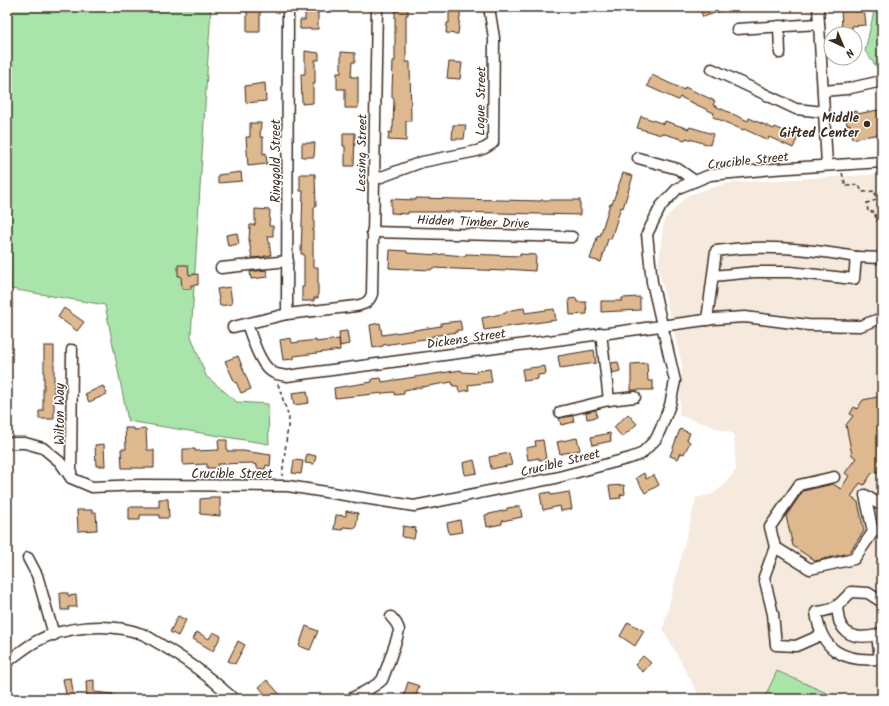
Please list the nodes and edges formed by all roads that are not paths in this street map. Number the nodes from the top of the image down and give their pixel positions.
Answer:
1 (288, 7) edge
2 (377, 7) edge
3 (489, 7) edge
4 (818, 7) edge
5 (819, 24) junction
6 (779, 26) junction
7 (737, 28) dead end
8 (780, 53) dead end
9 (712, 69) dead end
10 (882, 82) edge
11 (823, 91) junction
12 (824, 112) junction
13 (638, 158) dead end
14 (882, 162) edge
15 (827, 165) junction
16 (373, 180) junction
17 (694, 181) junction
18 (372, 232) junction
19 (572, 237) dead end
20 (856, 257) junction
21 (881, 258) edge
22 (288, 261) junction
23 (221, 268) dead end
24 (713, 276) junction
25 (287, 314) junction
26 (882, 318) edge
27 (707, 320) junction
28 (247, 324) junction
29 (662, 325) junction
30 (233, 327) dead end
31 (601, 333) junction
32 (72, 350) dead end
33 (635, 397) dead end
34 (609, 400) junction
35 (560, 412) dead end
36 (7, 443) edge
37 (834, 477) dead end
38 (71, 478) junction
39 (882, 506) edge
40 (775, 547) junction
41 (28, 558) dead end
42 (882, 602) edge
43 (837, 607) junction
44 (391, 617) dead end
45 (880, 634) edge
46 (54, 635) junction
47 (821, 635) junction
48 (7, 662) edge
49 (234, 699) edge
50 (350, 699) edge

1 - 22 street, Ringgold Street
2 - 16 street, Lessing Street
3 - 16 street, Logue Street
4 - 5 street
5 - 6 street
5 - 11 street
6 - 7 street
6 - 8 street
9 - 12 street
10 - 11 street
11 - 12 street
12 - 15 street
13 - 17 street
14 - 15 street, Crucible Street
15 - 17 street, Crucible Street
16 - 18 street, Lessing Street
17 - 29 street, Crucible Street
18 - 19 street, Hidden Timber Drive
18 - 25 street, Lessing Street
20 - 21 street
20 - 24 street
20 - 24 street
22 - 23 street
22 - 25 street, Ringgold Street
24 - 27 street
25 - 28 street
26 - 27 street, Dickens Street
27 - 29 street, Dickens Street
28 - 30 street
28 - 31 street, Dickens Street
29 - 31 street, Dickens Street
29 - 38 street, Crucible Street
31 - 34 street
32 - 38 street, Wilton Way
33 - 34 street
34 - 35 street
36 - 38 street
37 - 40 street
39 - 40 street
40 - 47 street
41 - 46 street
42 - 43 street
43 - 45 street
43 - 47 street
44 - 50 street
45 - 47 street
46 - 48 street
46 - 49 street

